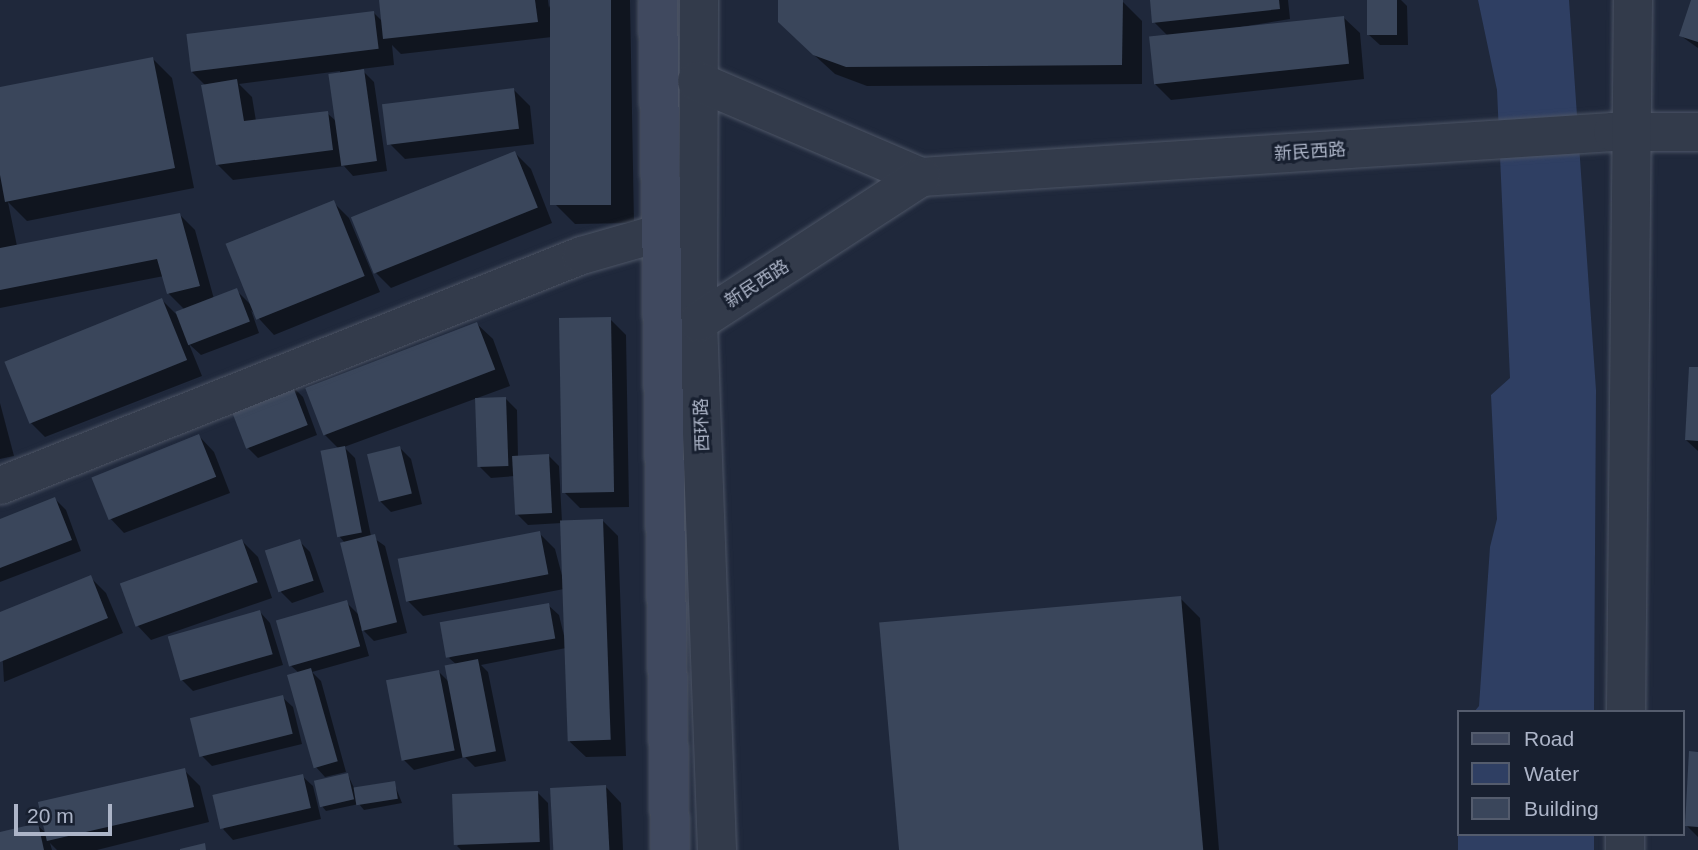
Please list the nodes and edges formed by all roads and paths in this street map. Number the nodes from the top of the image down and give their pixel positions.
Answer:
1 (658, 0) edge
2 (699, 0) edge
3 (1633, 0) edge
4 (697, 81) junction
5 (1621, 132) junction
6 (1698, 132) edge
7 (921, 177) junction
8 (681, 227) junction
9 (698, 322) junction
10 (0, 485) edge
11 (1626, 710) edge
12 (670, 850) edge
13 (717, 850) edge

1 - 8 main road, 西环路
2 - 4 street, 西环路
3 - 5 street
4 - 7 street, 新民西路
4 - 8 street, 西环路
5 - 6 street, 新民西路
5 - 7 street, 新民西路
5 - 11 street
7 - 9 street, 新民西路
8 - 9 street, 西环路
8 - 10 street
8 - 12 main road, 西环路
9 - 13 street, 西环路

